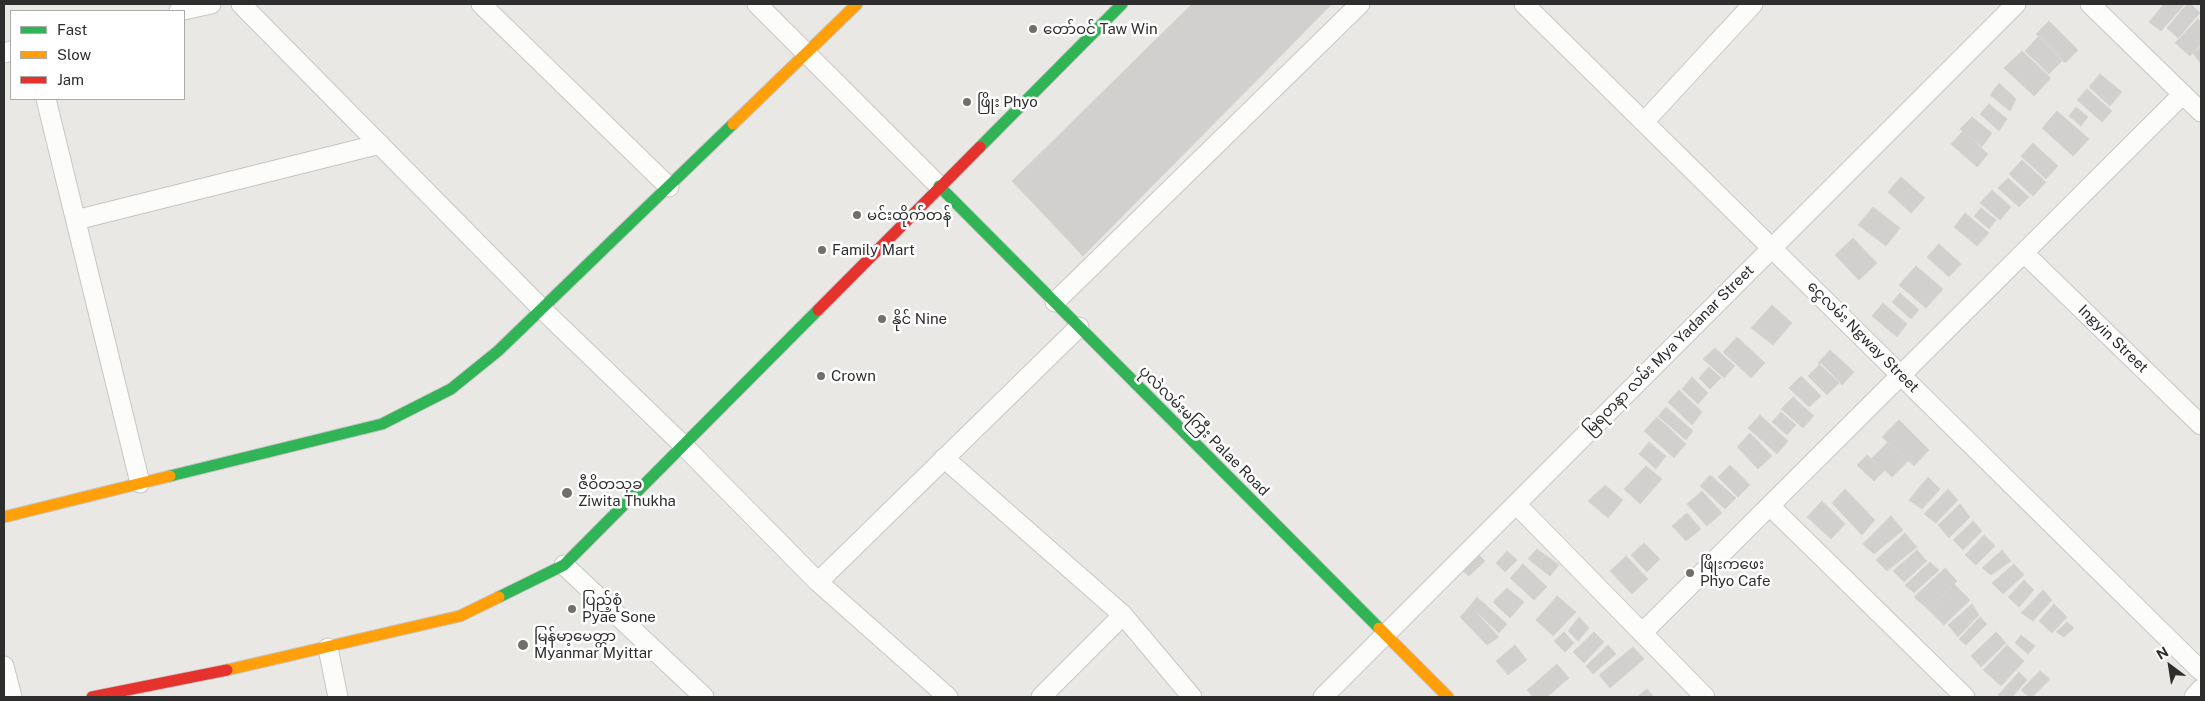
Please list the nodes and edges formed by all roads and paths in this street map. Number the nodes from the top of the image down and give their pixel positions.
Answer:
1 (212, 4) edge
2 (241, 4) edge
3 (481, 4) edge
4 (757, 4) edge
5 (857, 4) edge
6 (1122, 4) edge
7 (1360, 4) edge
8 (1524, 4) edge
9 (1753, 4) edge
10 (2016, 4) edge
11 (2090, 4) edge
12 (184, 10) edge
13 (807, 54) junction
14 (2183, 94) junction
15 (46, 100) edge
16 (2201, 112) edge
17 (1644, 122) junction
18 (380, 144) junction
19 (939, 186) junction
20 (669, 187) junction
21 (76, 220) junction
22 (1772, 248) junction
23 (2024, 253) junction
24 (1055, 302) junction
25 (542, 309) junction
26 (1079, 327) junction
27 (1901, 375) junction
28 (2201, 425) edge
29 (684, 445) junction
30 (944, 458) junction
31 (140, 483) junction
32 (1516, 504) junction
33 (1770, 506) junction
34 (4, 517) edge
35 (564, 565) junction
36 (818, 582) junction
37 (1123, 615) junction
38 (1642, 633) junction
39 (1385, 634) junction
40 (328, 648) junction
41 (4, 666) edge
42 (2201, 671) edge
43 (2201, 689) edge
44 (1953, 693) edge
45 (12, 697) edge
46 (92, 697) edge
47 (338, 697) edge
48 (704, 697) edge
49 (948, 697) edge
50 (1041, 697) edge
51 (1192, 697) edge
52 (1323, 697) edge
53 (1448, 697) edge
54 (1705, 697) edge
55 (2194, 697) edge

1 - 12 street
2 - 18 street
3 - 20 street
4 - 13 street
5 - 13 street
6 - 19 street
7 - 24 street
8 - 17 street, ငွေလမ်း Ngway Street
9 - 17 street
10 - 22 street, မြရတနာ လမ်း Mya Yadanar Street
11 - 14 street
13 - 19 street
13 - 20 street
14 - 16 street
14 - 23 street
15 - 21 street
17 - 22 street, ငွေလမ်း Ngway Street
18 - 21 street
18 - 25 street
19 - 24 street, ပုလဲလမ်းမကြီး Palae Road
19 - 29 street
20 - 25 street
21 - 31 street
22 - 27 street, ငွေလမ်း Ngway Street
22 - 32 street, မြရတနာ လမ်း Mya Yadanar Street
23 - 27 street
23 - 28 street, Ingyin Street
24 - 26 street, ပုလဲလမ်းမကြီး Palae Road
25 - 29 street
25 - 31 street
26 - 30 street
26 - 39 street, ပုလဲလမ်းမကြီး Palae Road
27 - 33 street
27 - 42 street, ငွေလမ်း Ngway Street
29 - 35 street
29 - 36 street
30 - 36 street
30 - 37 street
31 - 34 street
32 - 38 street
32 - 39 street, မြရတနာ လမ်း Mya Yadanar Street
33 - 38 street
33 - 44 street
35 - 40 street
35 - 48 street
36 - 49 street
37 - 50 street
37 - 51 street
38 - 54 street
39 - 52 street, မြရတနာ လမ်း Mya Yadanar Street
39 - 53 street, ပုလဲလမ်းမကြီး Palae Road
40 - 46 street
40 - 47 street
41 - 45 street
43 - 55 street

